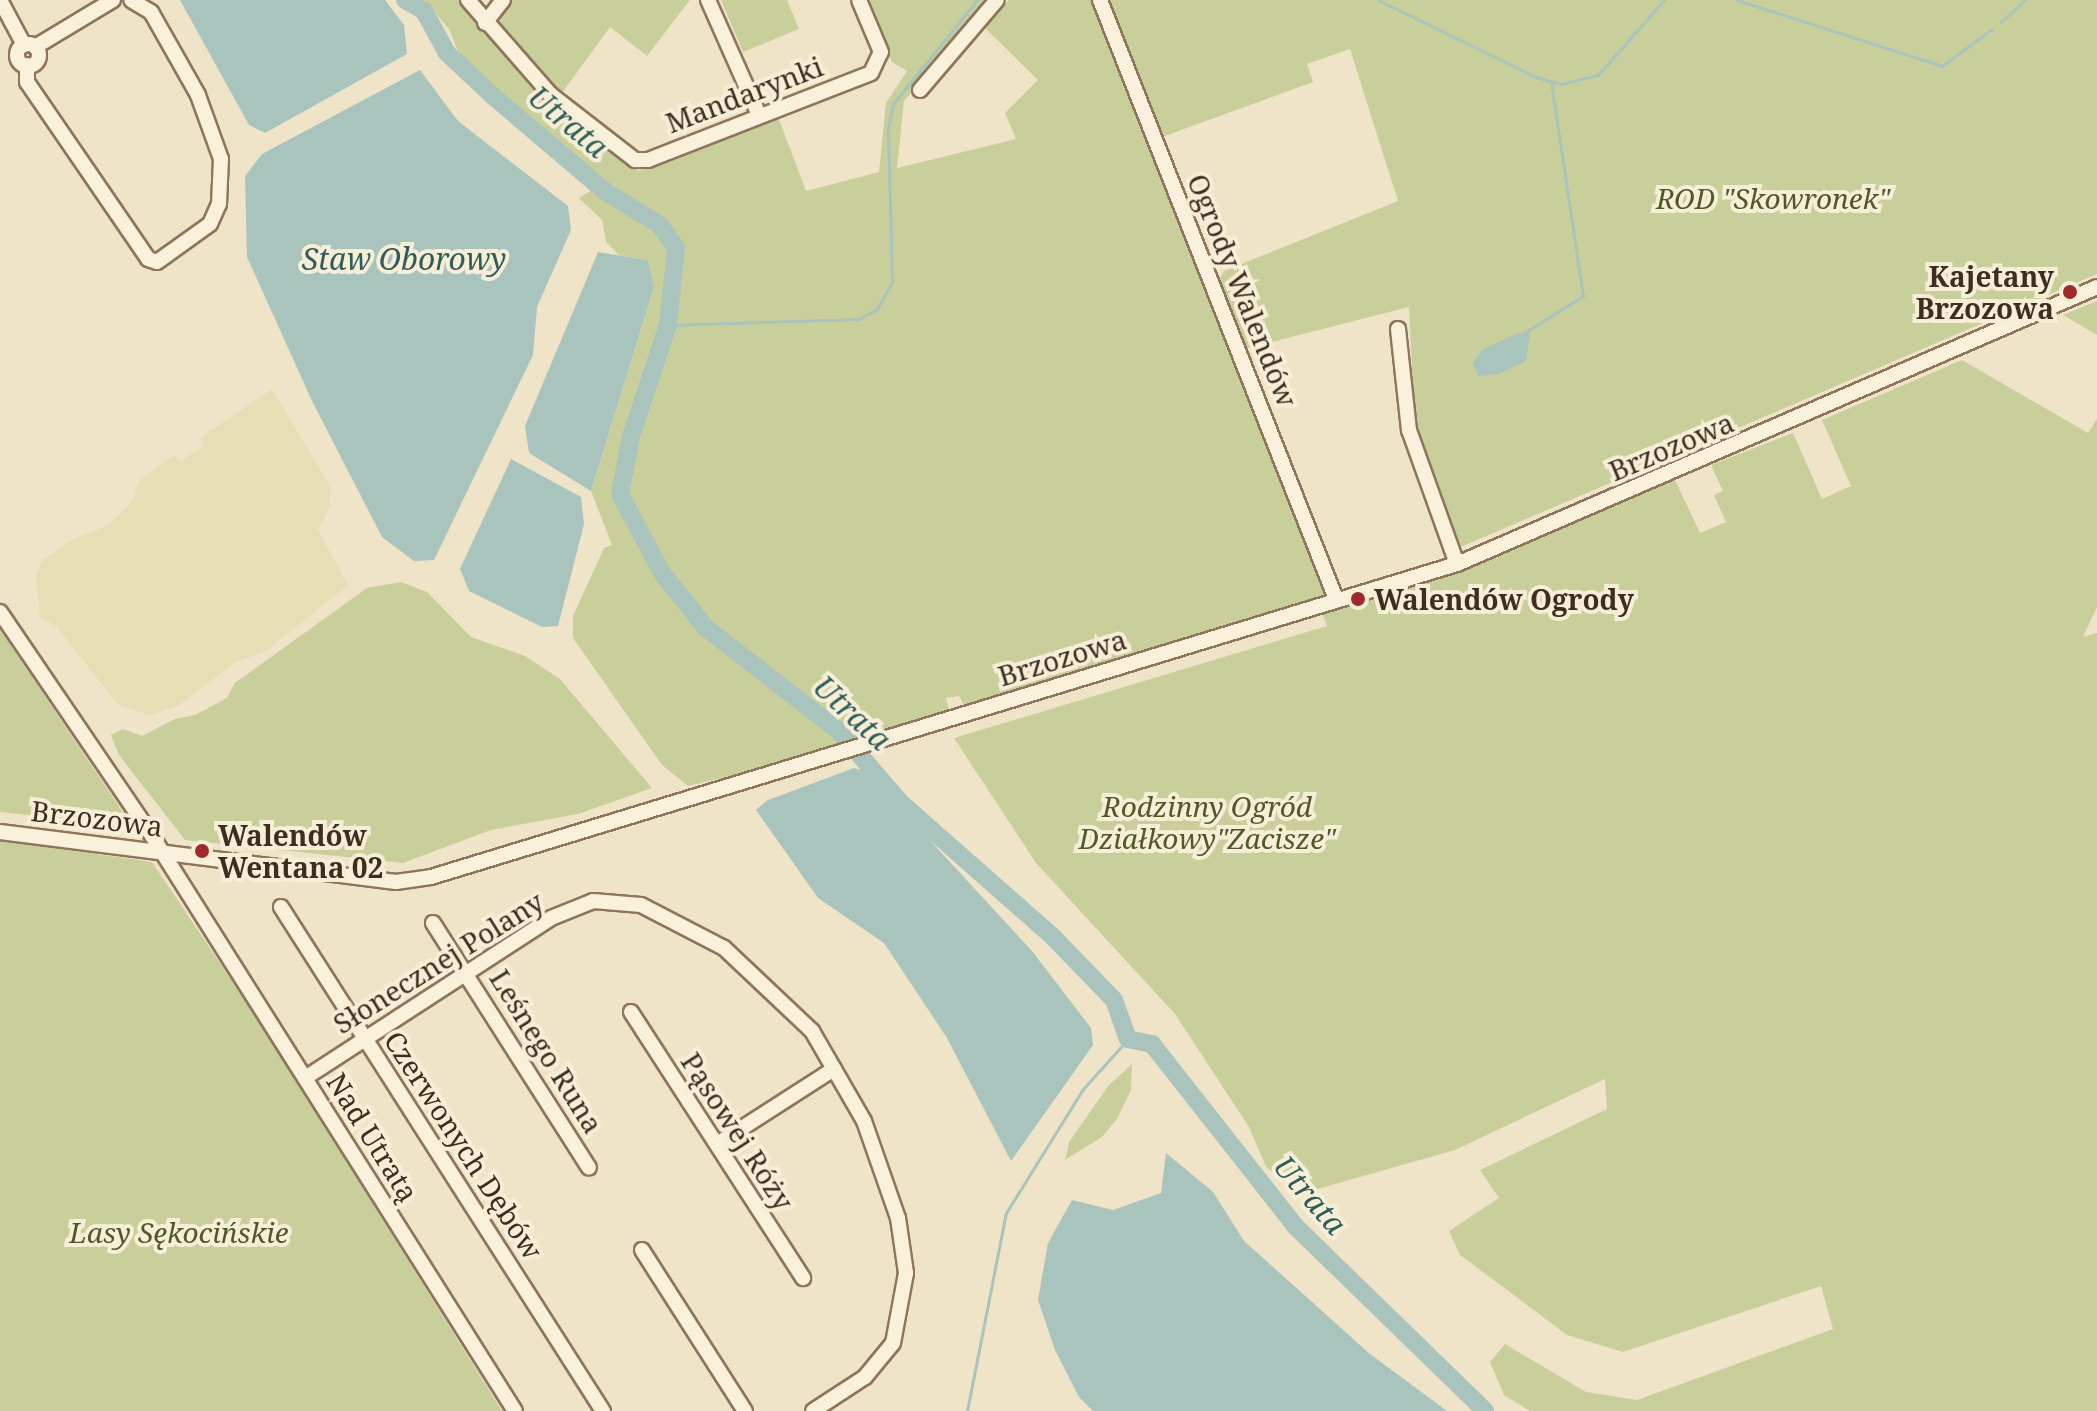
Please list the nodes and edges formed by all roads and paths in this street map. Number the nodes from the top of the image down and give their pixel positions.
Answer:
1 (0, 0) edge
2 (113, 0) edge
3 (131, 0) edge
4 (468, 0) edge
5 (503, 0) edge
6 (708, 0) edge
7 (859, 0) edge
8 (997, 0) edge
9 (1100, 0) edge
10 (5, 20) edge
11 (485, 23) junction
12 (30, 46) junction
13 (920, 90) dead end
14 (759, 115) junction
15 (2097, 287) edge
16 (1398, 329) dead end
17 (1457, 564) junction
18 (1336, 599) junction
19 (0, 612) edge
20 (0, 832) edge
21 (163, 852) junction
22 (281, 907) dead end
23 (433, 923) dead end
24 (466, 973) junction
25 (631, 1012) dead end
26 (365, 1040) junction
27 (834, 1069) junction
28 (305, 1078) junction
29 (717, 1144) junction
30 (589, 1168) dead end
31 (642, 1250) dead end
32 (803, 1278) dead end
33 (515, 1411) edge
34 (603, 1411) edge
35 (745, 1411) edge
36 (813, 1411) edge

1 - 10 street
2 - 12 street
3 - 12 street
4 - 11 street
5 - 11 street
6 - 14 street
7 - 14 street, Mandarynki
8 - 13 street
9 - 18 street, Ogrody Walendów
10 - 12 street
11 - 14 street, Mandarynki
15 - 17 street, Brzozowa
16 - 17 street
17 - 18 street, Brzozowa
18 - 21 street, Brzozowa
19 - 21 street, Nad Utratą
20 - 21 street, Brzozowa
21 - 28 street, Nad Utratą
22 - 26 street, Czerwonych Dębów
23 - 24 street, Leśnego Runa
24 - 26 street, Słonecznej Polany
24 - 27 street, Słonecznej Polany
24 - 30 street, Leśnego Runa
25 - 29 street, Pąsowej Róży
26 - 28 street, Słonecznej Polany
26 - 34 street, Czerwonych Dębów
27 - 29 street
27 - 36 street, Słonecznej Polany
28 - 33 street, Nad Utratą
29 - 32 street, Pąsowej Róży
31 - 35 street

